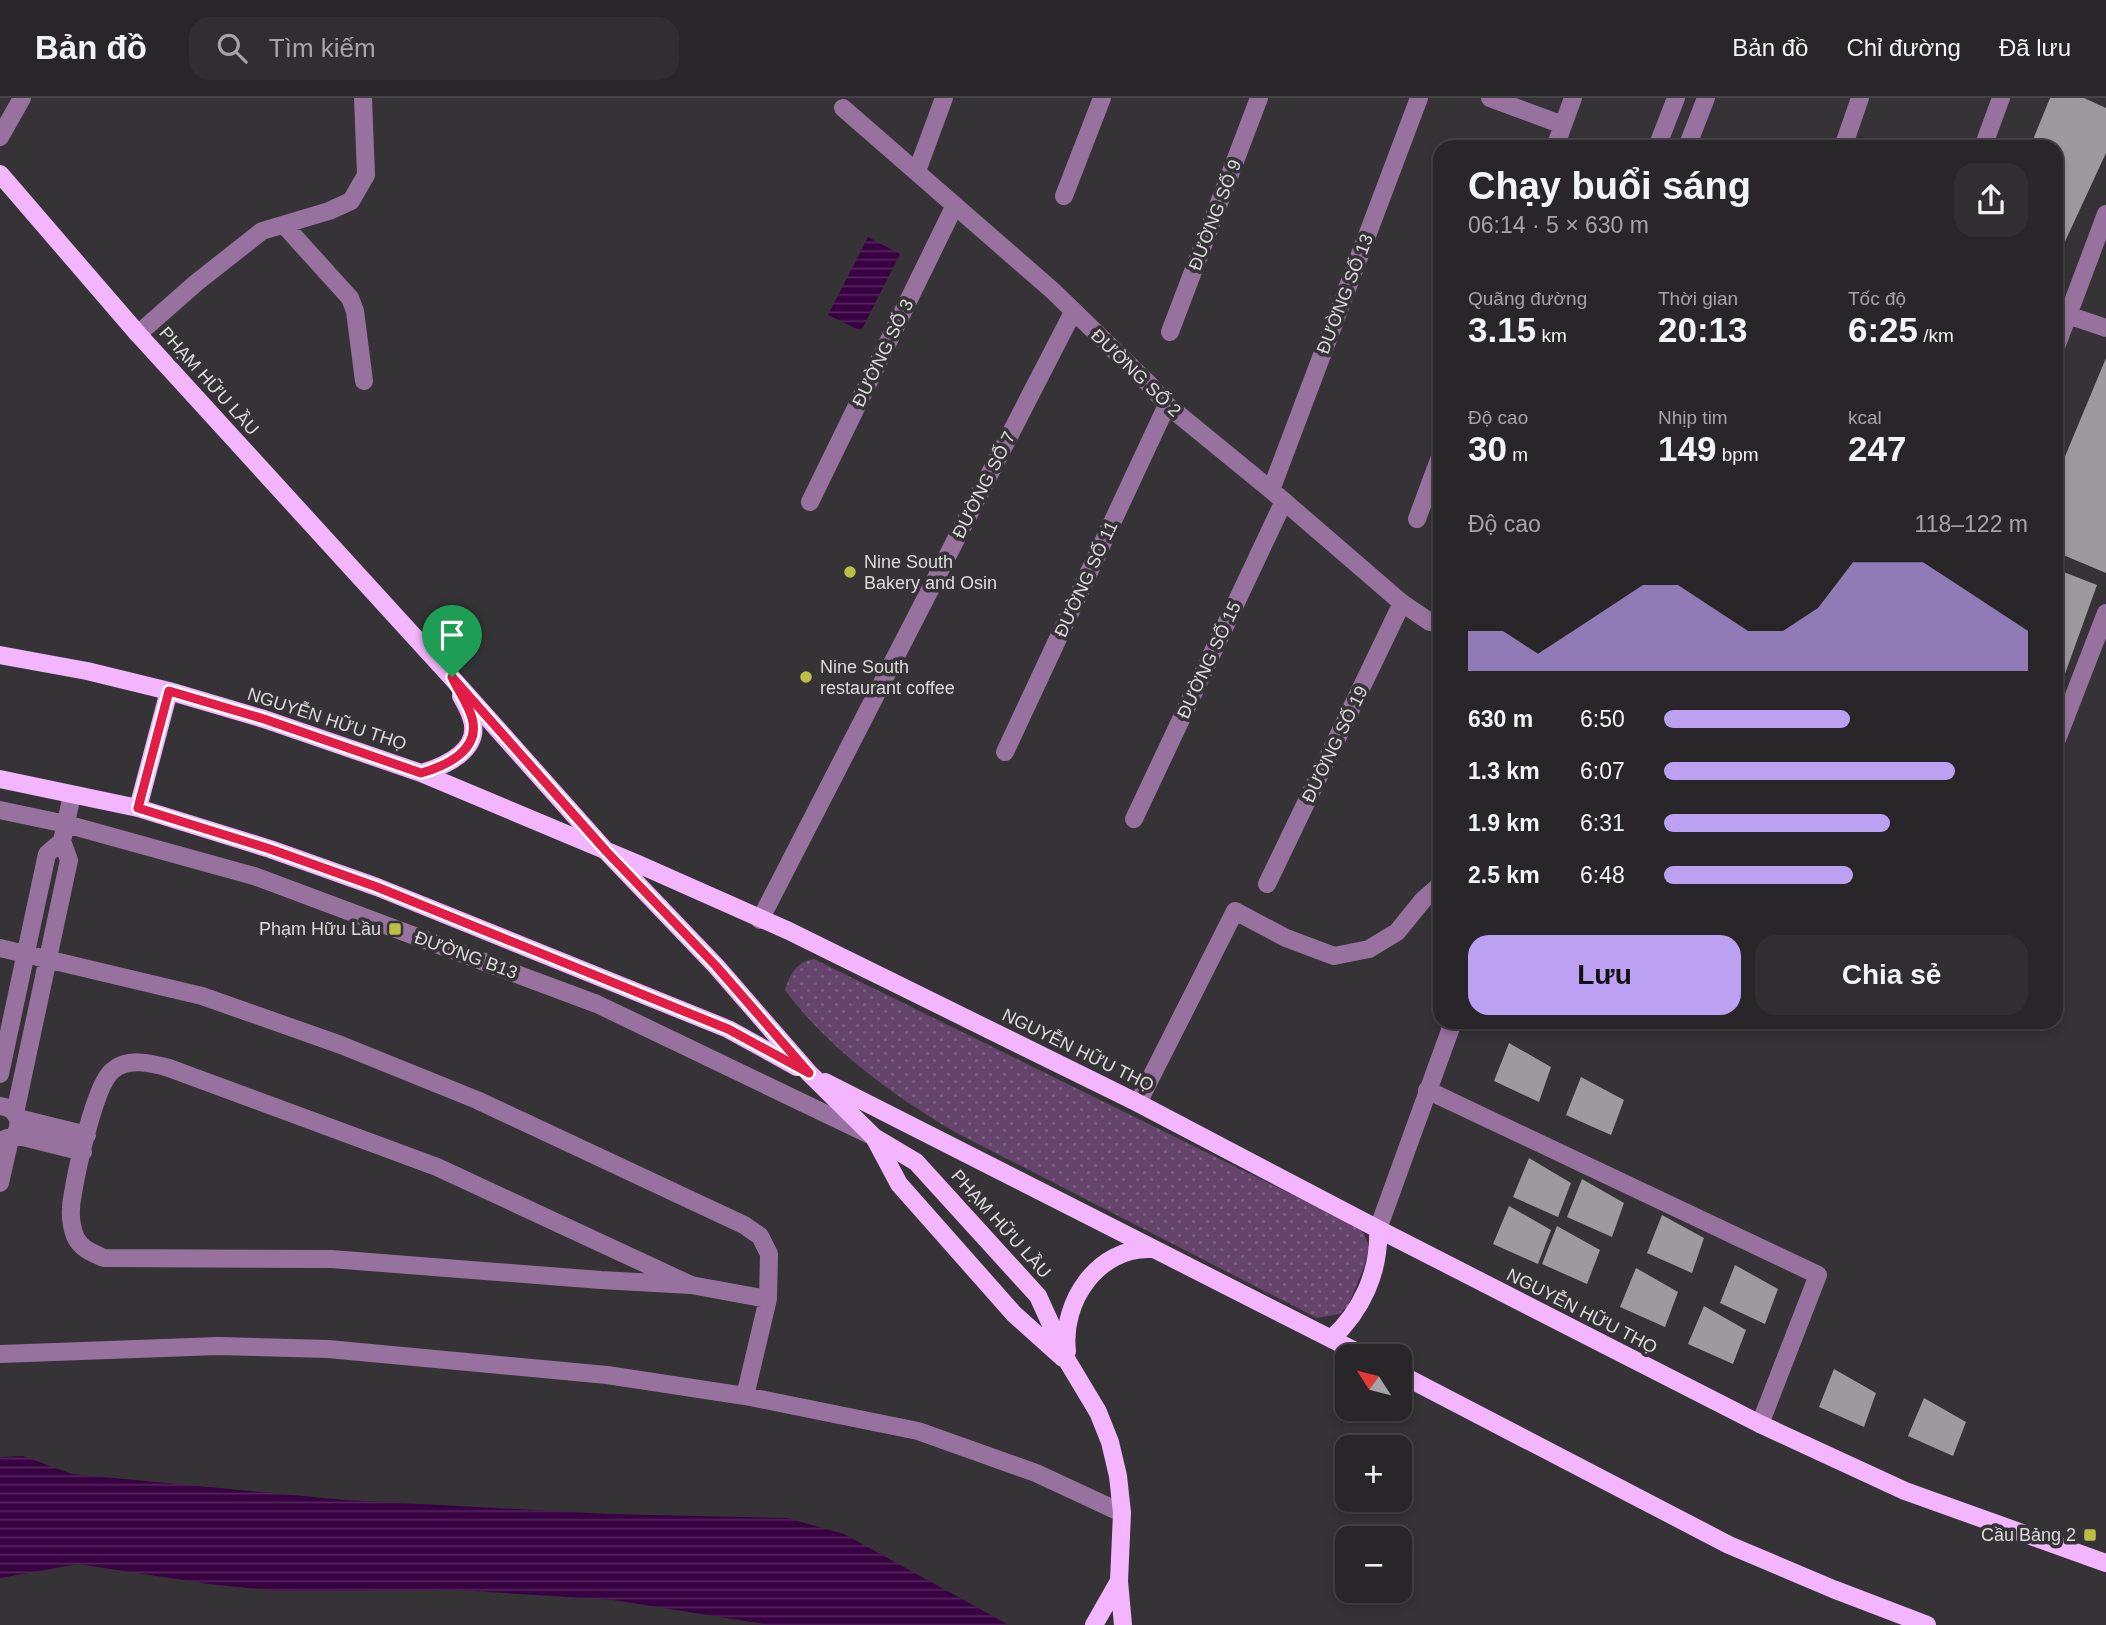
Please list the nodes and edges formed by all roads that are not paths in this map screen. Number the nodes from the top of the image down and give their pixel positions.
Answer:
1 (22, 98) edge
2 (363, 98) edge
3 (944, 98) edge
4 (1102, 98) edge
5 (1259, 98) edge
6 (1419, 98) edge
7 (1490, 98) edge
8 (1573, 98) edge
9 (1676, 98) edge
10 (1706, 98) edge
11 (1860, 98) edge
12 (2001, 98) edge
13 (843, 108) dead end
14 (1563, 125) junction
15 (0, 137) edge
16 (1558, 140) edge
17 (1660, 140) edge
18 (1690, 140) edge
19 (1845, 140) edge
20 (1986, 140) edge
21 (917, 171) junction
22 (0, 174) edge
23 (1064, 196) dead end
24 (955, 205) junction
25 (2106, 214) edge
26 (284, 225) junction
27 (2063, 311) edge
28 (1073, 312) junction
29 (2063, 313) edge
30 (2106, 328) edge
31 (1170, 332) dead end
32 (138, 334) junction
33 (364, 381) dead end
34 (1167, 405) junction
35 (1433, 476) edge
36 (1277, 495) junction
37 (810, 502) dead end
38 (1417, 519) dead end
39 (1402, 603) junction
40 (2106, 613) edge
41 (1433, 623) edge
42 (0, 655) edge
43 (452, 677) junction
44 (169, 691) junction
45 (2063, 724) edge
46 (1005, 752) dead end
47 (421, 773) junction
48 (0, 779) edge
49 (72, 795) junction
50 (138, 808) junction
51 (0, 810) edge
52 (1134, 819) dead end
53 (64, 832) junction
54 (606, 851) junction
55 (1267, 884) dead end
56 (1433, 892) edge
57 (760, 920) junction
58 (0, 948) edge
59 (25, 954) junction
60 (47, 959) junction
61 (1450, 1029) edge
62 (809, 1073) junction
63 (0, 1074) edge
64 (1427, 1090) junction
65 (1138, 1103) junction
66 (9, 1125) edge
67 (874, 1137) junction
68 (85, 1143) junction
69 (0, 1183) edge
70 (1378, 1229) junction
71 (614, 1249) junction
72 (1154, 1249) junction
73 (607, 1281) junction
74 (691, 1285) junction
75 (768, 1299) junction
76 (1331, 1339) junction
77 (1341, 1344) edge
78 (0, 1354) edge
79 (1068, 1362) junction
80 (1412, 1380) edge
81 (745, 1396) junction
82 (1760, 1424) junction
83 (1122, 1513) junction
84 (2106, 1563) edge
85 (1119, 1581) junction
86 (1095, 1624) edge
87 (1123, 1625) edge
88 (1927, 1625) edge

1 - 15 street
2 - 26 street
3 - 21 street
4 - 23 street
5 - 31 street, ĐƯỜNG SỐ 9
6 - 36 street, ĐƯỜNG SỐ 13
7 - 14 street
8 - 14 street
9 - 17 street
10 - 18 street
11 - 19 street
12 - 20 street
13 - 21 street, ĐƯỜNG SỐ 2
14 - 16 street
21 - 24 street, ĐƯỜNG SỐ 2
22 - 32 main road, PHẠM HỮU LẦU
24 - 28 street, ĐƯỜNG SỐ 2
24 - 37 street, ĐƯỜNG SỐ 3
25 - 27 street
26 - 32 street
26 - 33 street
28 - 34 street, ĐƯỜNG SỐ 2
28 - 57 street, ĐƯỜNG SỐ 7
29 - 30 street
32 - 43 main road, PHẠM HỮU LẦU
34 - 36 street, ĐƯỜNG SỐ 2
34 - 46 street, ĐƯỜNG SỐ 11
35 - 38 street
36 - 39 street, ĐƯỜNG SỐ 2
36 - 52 street, ĐƯỜNG SỐ 15
39 - 41 street, ĐƯỜNG SỐ 2
39 - 55 street, ĐƯỜNG SỐ 19
40 - 45 street
42 - 44 main road, NGUYỄN HỮU THỌ
43 - 47 main road
43 - 54 main road, PHẠM HỮU LẦU
44 - 47 main road, NGUYỄN HỮU THỌ
44 - 50 main road
47 - 54 main road, NGUYỄN HỮU THỌ
48 - 49 main road
49 - 50 main road
49 - 53 street
50 - 62 main road
51 - 53 street, ĐƯỜNG B13
53 - 59 street
53 - 60 street
53 - 67 street, ĐƯỜNG B13
54 - 57 main road, NGUYỄN HỮU THỌ
54 - 62 main road, PHẠM HỮU LẦU
56 - 65 street
57 - 65 main road, NGUYỄN HỮU THỌ
58 - 59 street
59 - 60 street
59 - 63 street
60 - 66 street
60 - 75 street
61 - 64 street
62 - 67 main road, PHẠM HỮU LẦU
62 - 72 main road
64 - 70 street
64 - 82 street
65 - 70 main road, NGUYỄN HỮU THỌ
66 - 68 street
66 - 69 street
67 - 79 main road, PHẠM HỮU LẦU
67 - 79 main road, PHẠM HỮU LẦU
68 - 71 street
68 - 73 street
70 - 76 main road
70 - 82 main road, NGUYỄN HỮU THỌ
71 - 73 street
71 - 74 street
72 - 76 main road
72 - 79 main road
73 - 74 street
74 - 75 street
75 - 81 street
76 - 77 main road
78 - 81 street
79 - 83 main road, PHẠM HỮU LẦU
80 - 88 main road
81 - 83 street
82 - 84 main road, NGUYỄN HỮU THỌ
83 - 85 main road, PHẠM HỮU LẦU
85 - 86 main road, PHẠM HỮU LẦU
85 - 87 main road, PHẠM HỮU LẦU

